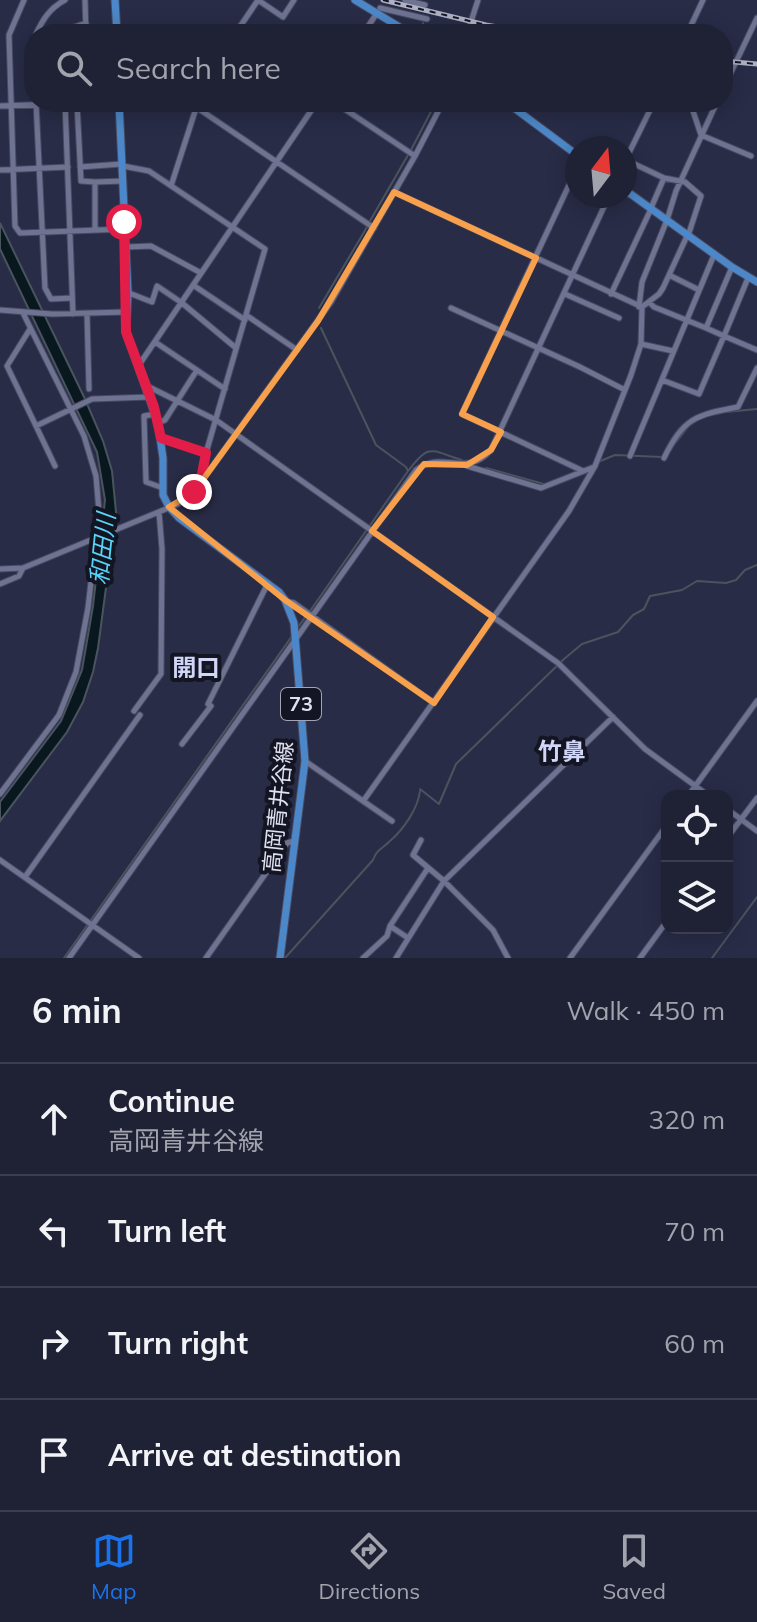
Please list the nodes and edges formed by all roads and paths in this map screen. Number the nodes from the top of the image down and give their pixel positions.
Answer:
1 (24, 0) edge
2 (46, 0) edge
3 (65, 0) edge
4 (85, 0) edge
5 (115, 0) edge
6 (258, 0) edge
7 (294, 0) edge
8 (355, 0) edge
9 (405, 0) edge
10 (478, 0) edge
11 (703, 0) edge
12 (425, 5) dead end
13 (54, 6) junction
14 (378, 10) junction
15 (757, 18) edge
16 (427, 19) dead end
17 (86, 23) joint
18 (41, 24) edge
19 (83, 24) edge
20 (116, 24) edge
21 (242, 24) edge
22 (369, 24) edge
23 (397, 24) edge
24 (470, 24) edge
25 (692, 24) edge
26 (733, 68) edge
27 (24, 104) edge
28 (0, 106) edge
29 (11, 106) junction
30 (36, 112) edge
31 (65, 112) edge
32 (77, 112) edge
33 (119, 112) edge
34 (195, 112) edge
35 (207, 112) edge
36 (310, 112) edge
37 (349, 112) edge
38 (438, 112) edge
39 (519, 112) edge
40 (649, 112) edge
41 (693, 112) edge
42 (712, 112) edge
43 (701, 135) junction
44 (637, 138) edge
45 (565, 146) edge
46 (415, 156) junction
47 (751, 156) dead end
48 (276, 161) junction
49 (122, 165) junction
50 (637, 166) edge
51 (68, 167) junction
52 (80, 167) junction
53 (39, 168) junction
54 (0, 170) edge
55 (13, 170) junction
56 (664, 178) junction
57 (123, 181) junction
58 (681, 181) junction
59 (95, 182) junction
60 (171, 186) junction
61 (394, 192) junction
62 (565, 194) edge
63 (637, 198) edge
64 (604, 208) edge
65 (651, 208) junction
66 (667, 220) junction
67 (232, 228) junction
68 (374, 228) junction
69 (125, 229) junction
70 (70, 230) junction
71 (95, 230) junction
72 (42, 233) junction
73 (687, 236) junction
74 (126, 247) junction
75 (714, 255) junction
76 (536, 258) junction
77 (732, 267) junction
78 (201, 273) junction
79 (669, 275) junction
80 (573, 276) junction
81 (748, 278) junction
82 (757, 282) edge
83 (193, 285) junction
84 (699, 290) junction
85 (128, 293) junction
86 (565, 294) junction
87 (611, 294) junction
88 (72, 298) junction
89 (649, 302) junction
90 (182, 303) junction
91 (641, 307) junction
92 (451, 308) dead end
93 (0, 310) edge
94 (126, 312) junction
95 (23, 313) junction
96 (73, 314) junction
97 (87, 314) junction
98 (245, 317) junction
99 (619, 318) dead end
100 (686, 320) junction
101 (706, 328) junction
102 (30, 329) junction
103 (502, 330) junction
104 (724, 336) junction
105 (155, 342) junction
106 (641, 344) junction
107 (236, 348) junction
108 (539, 348) junction
109 (297, 350) junction
110 (757, 350) edge
111 (673, 351) junction
112 (139, 365) junction
113 (757, 368) edge
114 (197, 370) junction
115 (661, 379) junction
116 (147, 386) junction
117 (89, 389) dead end
118 (225, 389) junction
119 (625, 390) junction
120 (151, 397) junction
121 (176, 400) junction
122 (70, 409) junction
123 (156, 414) junction
124 (216, 420) junction
125 (158, 423) junction
126 (36, 426) junction
127 (501, 432) junction
128 (236, 434) junction
129 (161, 438) junction
130 (206, 453) junction
131 (630, 456) dead end
132 (664, 458) dead end
133 (467, 465) junction
134 (55, 466) dead end
135 (595, 466) junction
136 (583, 471) junction
137 (200, 484) junction
138 (163, 488) junction
139 (169, 507) junction
140 (159, 512) junction
141 (372, 531) junction
142 (95, 538) junction
143 (23, 568) junction
144 (0, 569) edge
145 (268, 582) junction
146 (0, 584) edge
147 (285, 601) junction
148 (311, 616) junction
149 (493, 617) junction
150 (295, 636) junction
151 (757, 701) edge
152 (434, 703) junction
153 (613, 717) junction
154 (182, 744) dead end
155 (305, 761) junction
156 (695, 786) junction
157 (692, 790) edge
158 (701, 790) edge
159 (0, 794) edge
160 (757, 798) edge
161 (364, 800) junction
162 (733, 813) edge
163 (741, 819) junction
164 (392, 821) dead end
165 (733, 830) edge
166 (757, 831) edge
167 (661, 833) edge
168 (421, 840) dead end
169 (294, 841) junction
170 (0, 860) edge
171 (428, 868) junction
172 (25, 877) junction
173 (444, 881) junction
174 (92, 924) junction
175 (390, 926) junction
176 (661, 929) edge
177 (408, 938) junction
178 (69, 958) edge
179 (139, 958) edge
180 (206, 958) edge
181 (280, 958) edge
182 (363, 958) edge
183 (396, 958) edge
184 (508, 958) edge
185 (570, 958) edge
186 (640, 958) edge

1 - 29 street
2 - 13 street
3 - 13 street
4 - 17 street
5 - 20 main road
6 - 7 street
6 - 21 street
8 - 14 main road
9 - 12 street
10 - 24 street
11 - 25 street
13 - 18 street
14 - 16 street
14 - 22 street
14 - 23 main road
15 - 26 street
17 - 19 street
27 - 29 street
28 - 29 street
29 - 55 street
30 - 53 street
31 - 51 street
32 - 52 street
33 - 49 main road
34 - 60 street
35 - 48 street
36 - 48 street
37 - 46 street
38 - 46 street
39 - 45 main road
40 - 44 street
41 - 43 street
42 - 43 street
43 - 47 street
43 - 58 street
46 - 61 street
48 - 67 street
48 - 68 street
49 - 52 street
49 - 57 main road
49 - 60 street
50 - 56 street
51 - 53 street
51 - 70 street
52 - 59 street
53 - 55 street
53 - 72 street
54 - 55 street
55 - 72 street
56 - 58 street
56 - 65 street
57 - 59 street
57 - 69 main road
58 - 66 street
58 - 73 street
59 - 71 street
60 - 67 street
61 - 68 street
61 - 76 street
62 - 76 street
63 - 65 main road
64 - 80 street
65 - 66 main road
65 - 87 street
66 - 73 main road
66 - 91 street
67 - 78 street
67 - 98 street
68 - 109 street
69 - 71 street
69 - 74 main road
70 - 71 street
70 - 72 street
70 - 88 street
72 - 88 street
73 - 75 main road
73 - 79 street
74 - 78 street
74 - 85 main road
75 - 77 main road
75 - 84 street
76 - 80 street
76 - 103 street
77 - 81 main road
77 - 101 street
78 - 83 street
79 - 84 street
79 - 89 street
80 - 86 street
80 - 87 street
81 - 82 main road
81 - 104 street
83 - 90 street
83 - 98 street
84 - 100 street
85 - 90 street
85 - 94 main road
86 - 99 street
86 - 108 street
87 - 91 street
88 - 96 street
89 - 91 street
89 - 100 street
90 - 105 street
90 - 107 street
91 - 106 street
92 - 103 street
93 - 95 street
94 - 97 street
94 - 112 main road
95 - 96 street
95 - 102 street
96 - 97 street
97 - 117 street
98 - 107 street
98 - 109 street
100 - 101 street
100 - 111 street
101 - 104 street
102 - 122 street
102 - 126 street
103 - 108 street
103 - 127 street
104 - 110 street
104 - 115 street
105 - 112 street
105 - 114 street
106 - 111 street
106 - 119 street
107 - 118 street
108 - 119 street
108 - 127 street
109 - 128 street
111 - 115 street
112 - 116 main road
113 - 132 street
114 - 118 street
114 - 121 street
115 - 131 street
116 - 120 main road
116 - 121 street
118 - 124 street
119 - 135 street
120 - 122 street
120 - 123 main road
121 - 124 street
121 - 125 street
122 - 126 street
122 - 142 street
123 - 125 main road
123 - 138 street
124 - 128 street
124 - 130 street
125 - 129 main road
126 - 134 street
127 - 133 street
127 - 136 street
128 - 137 street
128 - 141 street
129 - 130 street
129 - 138 main road
130 - 137 street
133 - 136 street
133 - 141 street
135 - 136 street
135 - 149 street
137 - 139 street
138 - 139 main road
139 - 140 street
139 - 145 main road, 高岡青井谷線 / 73
140 - 142 street
140 - 172 street
141 - 148 street
141 - 149 street
142 - 143 street
142 - 159 street
143 - 144 street
143 - 146 street
145 - 147 main road, 高岡青井谷線 / 73
145 - 154 street
147 - 148 street
147 - 150 main road, 高岡青井谷線 / 73
148 - 150 street
148 - 152 street
149 - 152 street
149 - 153 street
150 - 155 main road, 高岡青井谷線 / 73
150 - 174 street
151 - 156 street
152 - 161 street
153 - 156 street
153 - 173 street
155 - 161 street
155 - 169 main road, 高岡青井谷線 / 73
156 - 157 street
156 - 158 street
160 - 163 street
161 - 164 street
162 - 163 street
163 - 165 street
163 - 166 street
167 - 185 street
168 - 171 street
169 - 180 street
169 - 181 main road, 高岡青井谷線 / 73
170 - 172 street
171 - 173 street
171 - 175 street
172 - 174 street
173 - 177 street
173 - 184 street
174 - 178 street
174 - 179 street
175 - 177 street
175 - 182 street
176 - 186 street
177 - 183 street

